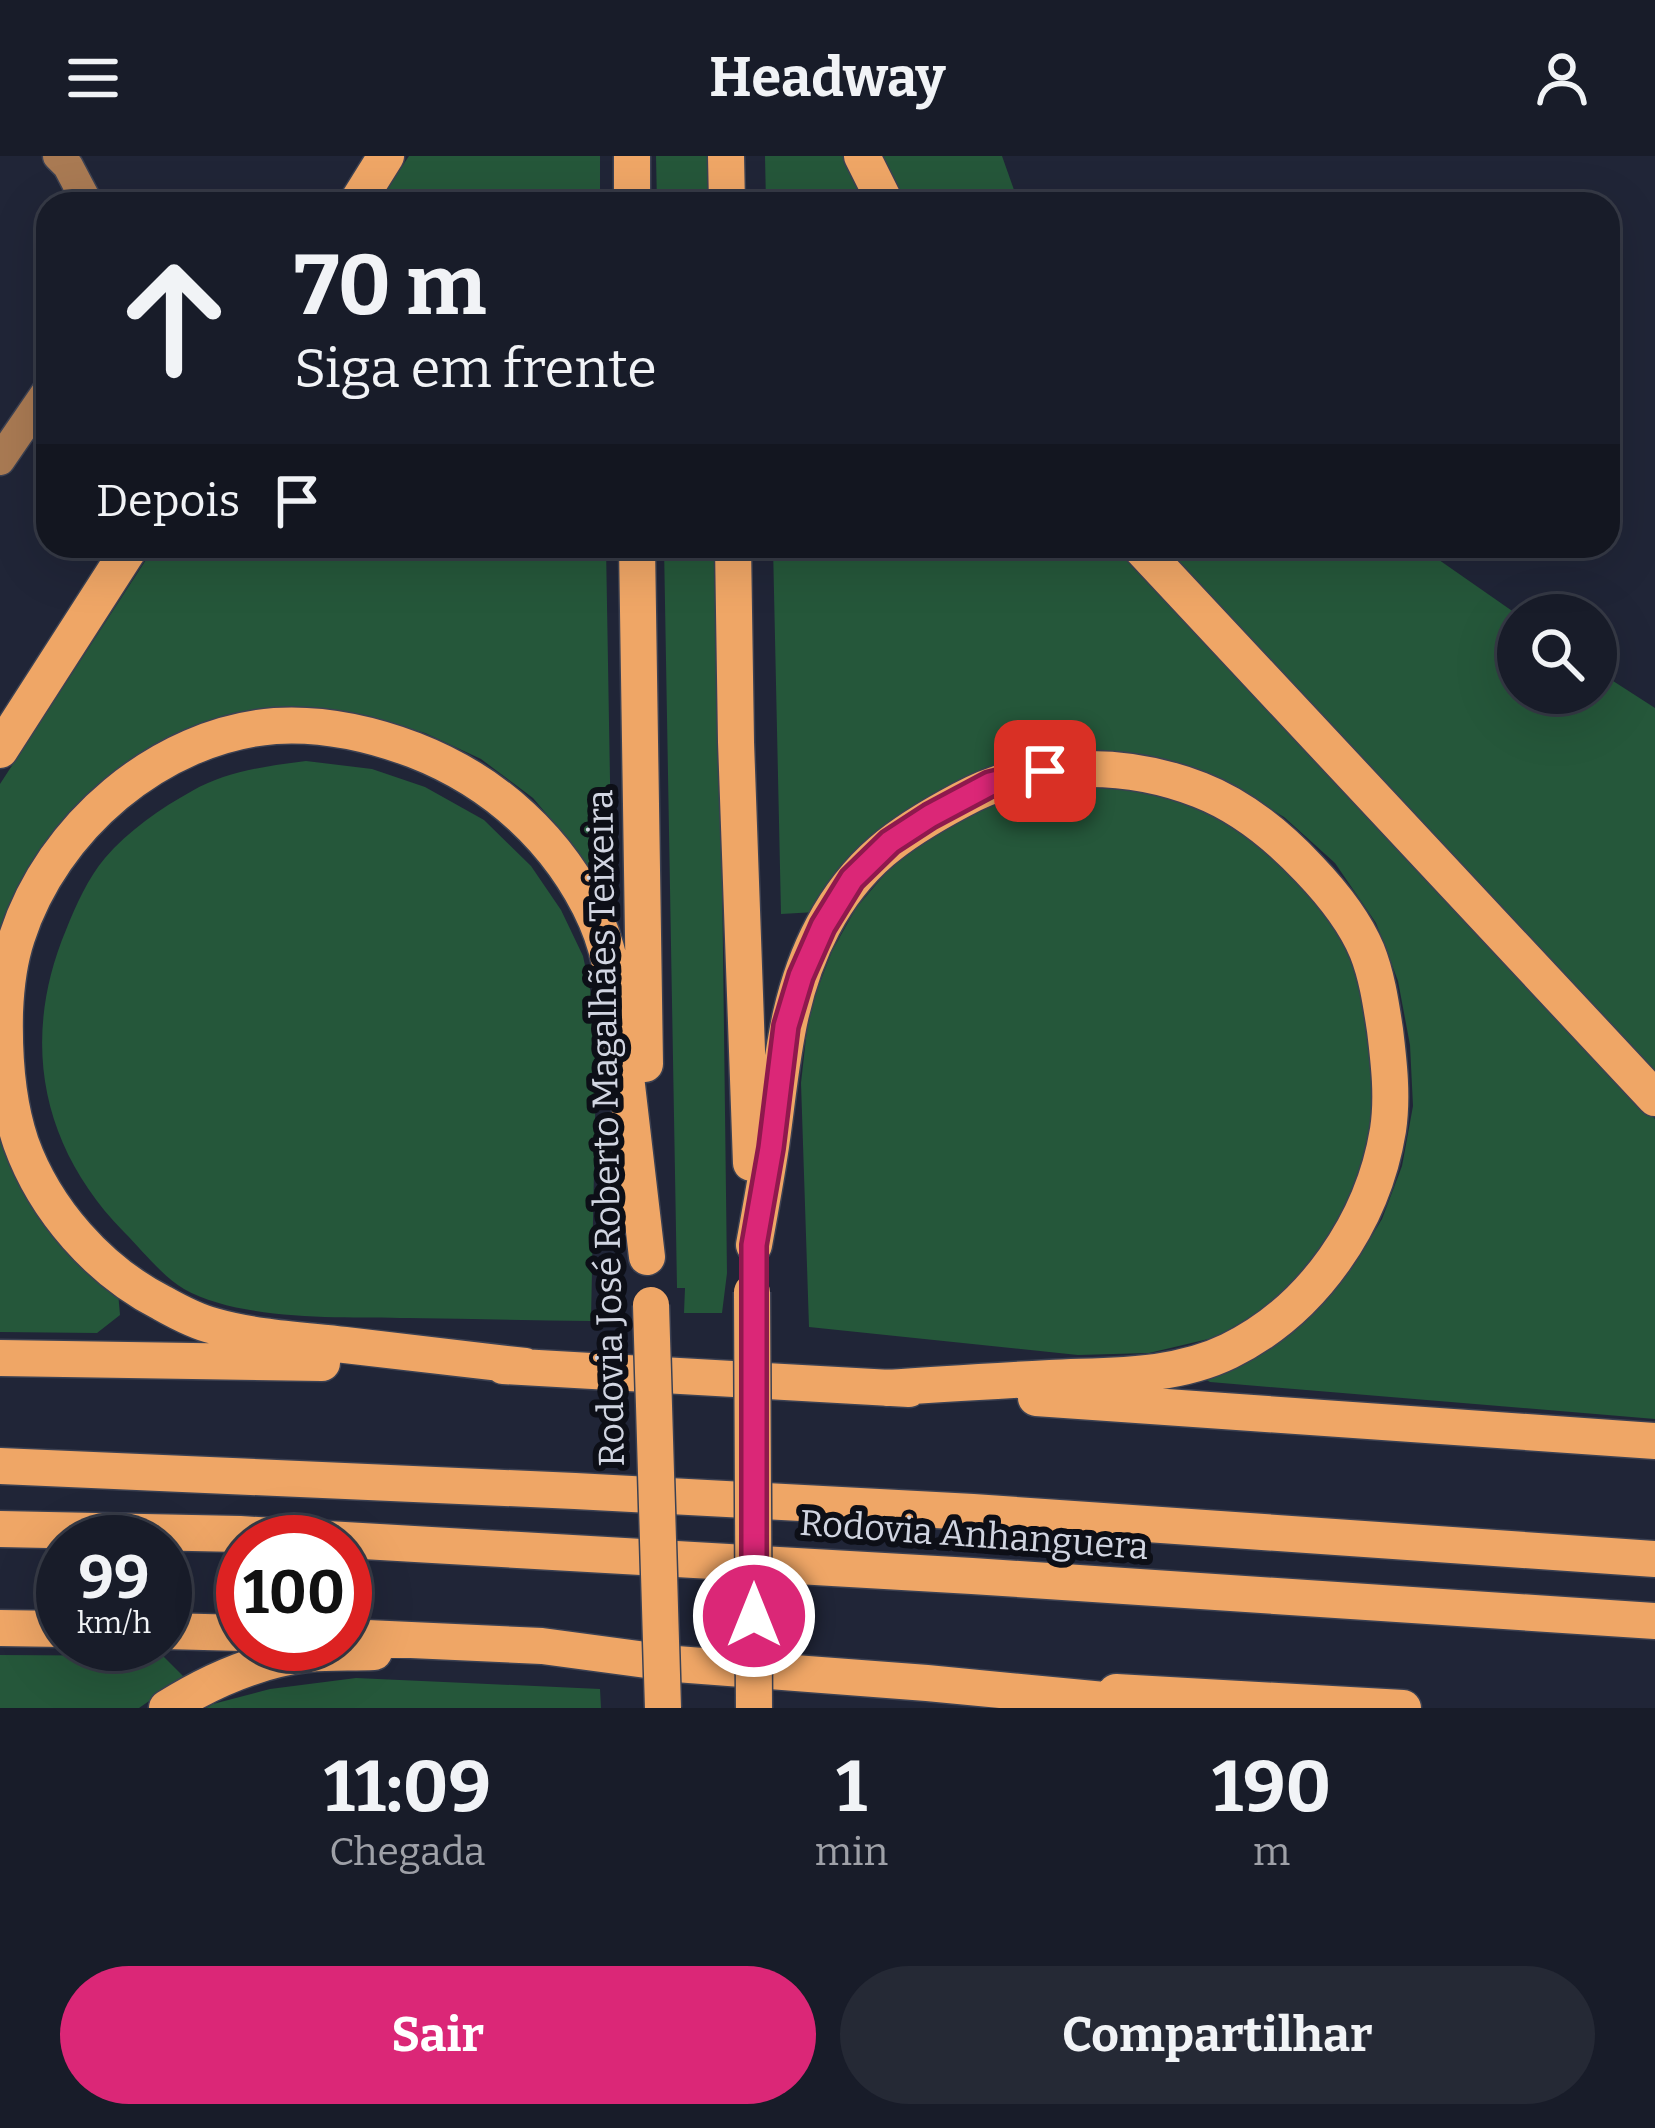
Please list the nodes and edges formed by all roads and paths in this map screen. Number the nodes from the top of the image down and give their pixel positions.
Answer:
1 (58, 156) edge
2 (386, 156) edge
3 (632, 156) edge
4 (727, 156) edge
5 (862, 156) edge
6 (82, 192) edge
7 (364, 192) edge
8 (632, 192) edge
9 (727, 192) edge
10 (880, 192) edge
11 (36, 407) edge
12 (0, 460) edge
13 (123, 558) edge
14 (637, 558) edge
15 (733, 558) edge
16 (1150, 558) edge
17 (0, 750) edge
18 (1655, 1098) edge
19 (754, 1245) junction
20 (647, 1257) junction
21 (0, 1358) edge
22 (524, 1366) junction
23 (886, 1388) junction
24 (1655, 1441) edge
25 (0, 1466) edge
26 (0, 1529) edge
27 (1655, 1559) edge
28 (1655, 1622) edge
29 (0, 1628) edge
30 (36, 1629) edge
31 (372, 1638) edge
32 (542, 1646) junction
33 (927, 1683) junction
34 (167, 1708) edge
35 (663, 1708) edge
36 (754, 1708) edge
37 (1144, 1708) edge
38 (1402, 1708) edge

1 - 6 street
2 - 7 highway
3 - 8 highway
4 - 9 highway
5 - 10 highway
11 - 12 street
13 - 17 highway
14 - 20 highway, Rodovia José Roberto Magalhães Teixeira
15 - 19 highway
16 - 18 highway
19 - 23 highway
19 - 36 highway, bridge
20 - 22 highway
20 - 35 highway, Rodovia José Roberto Magalhães Teixeira, bridge
21 - 22 highway
22 - 23 highway
23 - 24 highway
25 - 27 highway, Rodovia Anhanguera
26 - 28 highway, Rodovia Anhanguera
29 - 30 highway
31 - 32 highway
32 - 33 highway
32 - 34 highway
33 - 37 highway
33 - 38 highway

